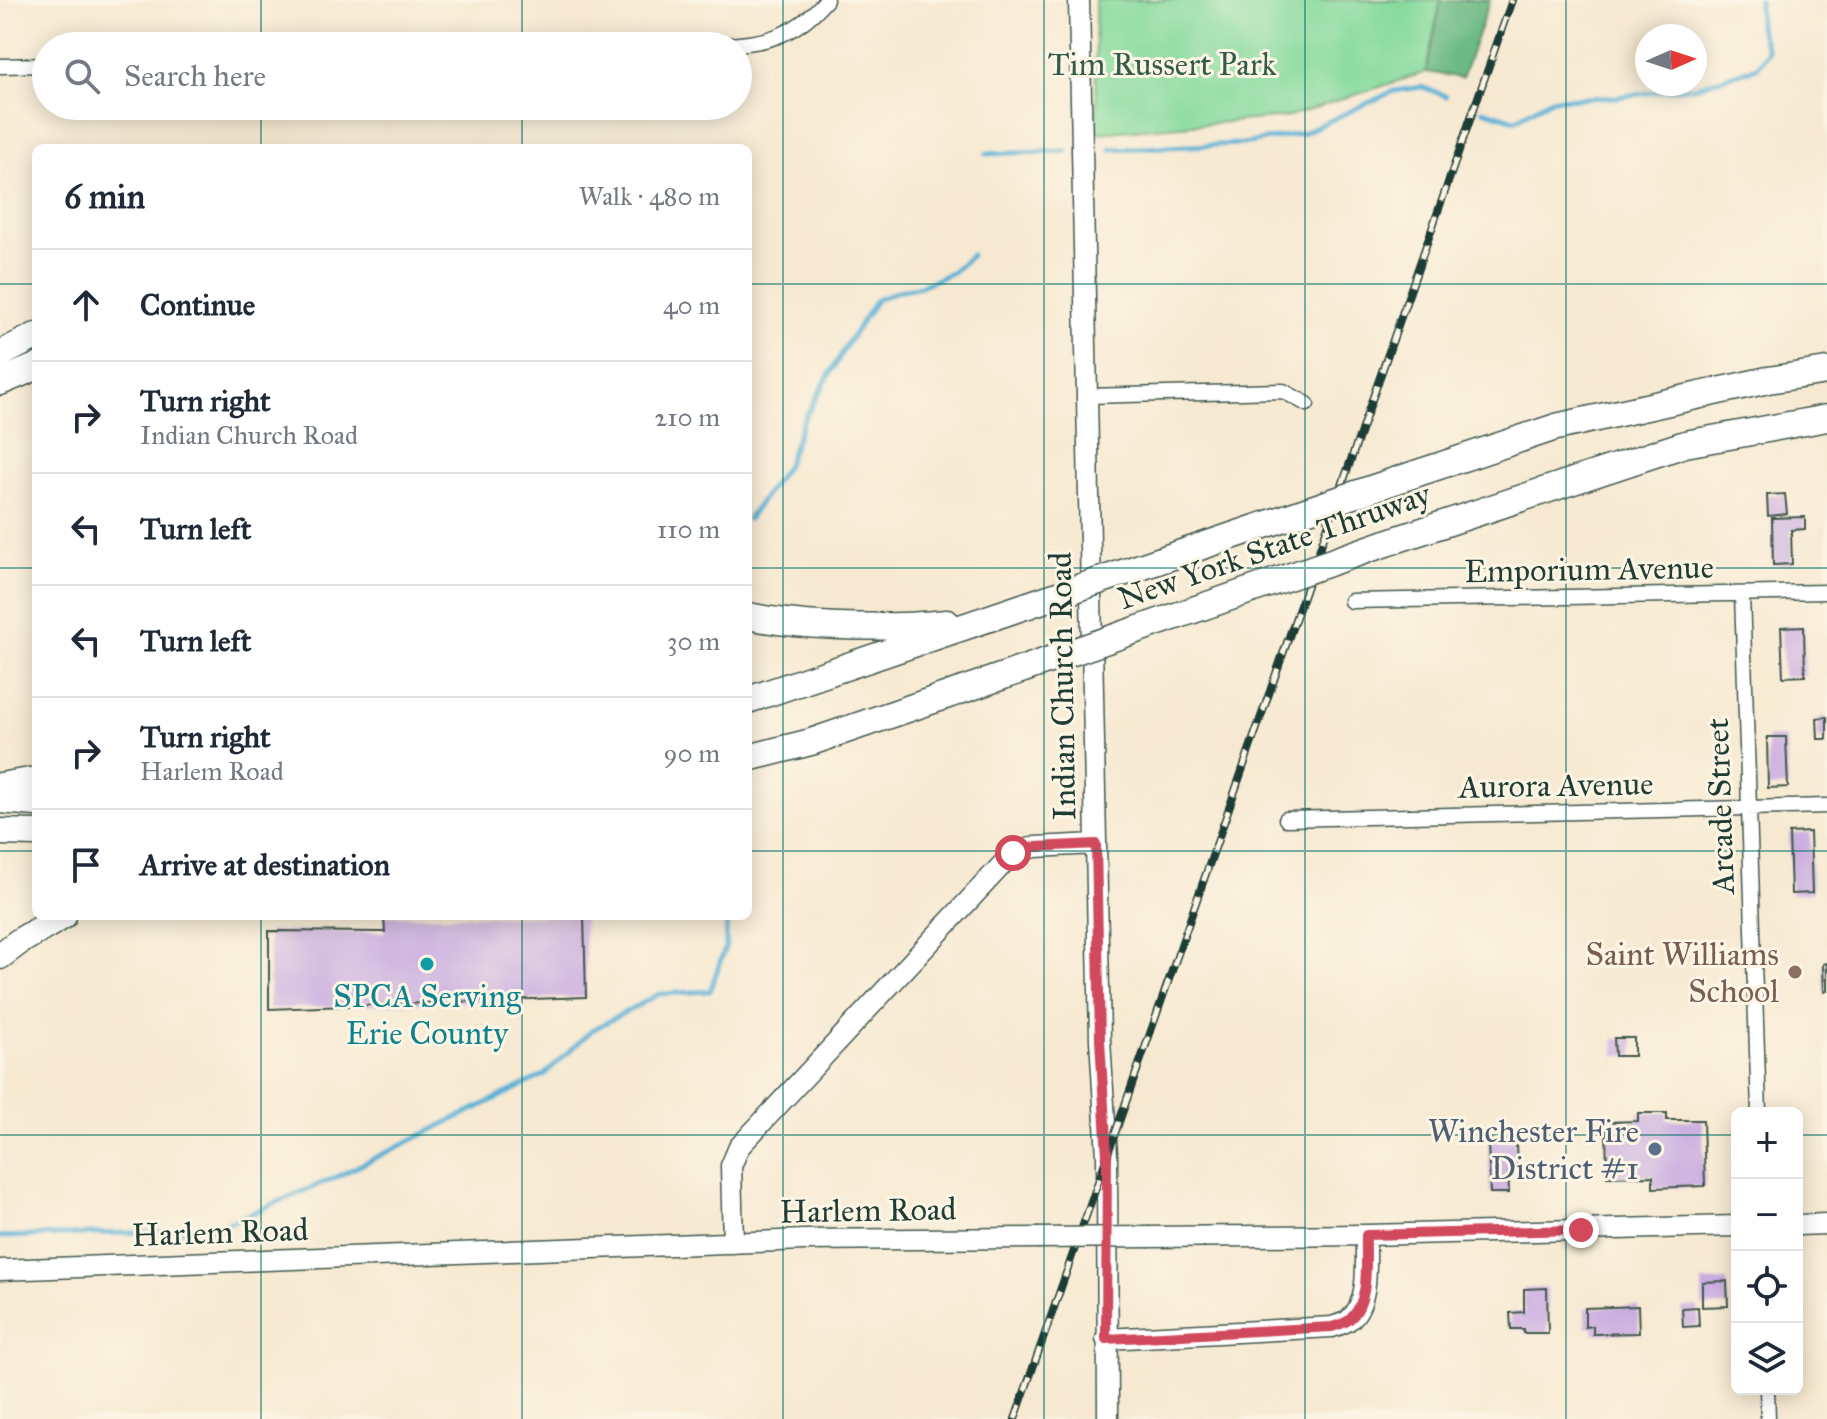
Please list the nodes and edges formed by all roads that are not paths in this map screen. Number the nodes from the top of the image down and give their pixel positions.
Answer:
1 (826, 0) edge
2 (1079, 0) edge
3 (752, 43) edge
4 (32, 65) edge
5 (0, 66) edge
6 (32, 338) edge
7 (0, 354) edge
8 (32, 369) edge
9 (1827, 371) edge
10 (0, 382) edge
11 (1087, 396) junction
12 (1307, 404) dead end
13 (1827, 418) edge
14 (1827, 592) edge
15 (1742, 594) junction
16 (1351, 601) dead end
17 (752, 616) edge
18 (982, 620) junction
19 (752, 699) edge
20 (752, 757) edge
21 (32, 781) edge
22 (0, 786) edge
23 (0, 800) edge
24 (32, 803) edge
25 (1827, 806) edge
26 (1747, 808) junction
27 (1286, 819) dead end
28 (0, 832) edge
29 (32, 833) edge
30 (1096, 844) junction
31 (56, 920) edge
32 (0, 956) edge
33 (1759, 1107) edge
34 (1827, 1224) edge
35 (1803, 1225) edge
36 (1731, 1226) edge
37 (1366, 1235) junction
38 (733, 1243) junction
39 (0, 1270) edge
40 (1106, 1339) junction
41 (1767, 1395) edge
42 (1108, 1419) edge
43 (1768, 1419) edge

1 - 3 street
2 - 11 main road, Indian Church Road
4 - 5 street
6 - 7 highway
8 - 10 highway
9 - 18 highway, New York State Thruway, bridge
11 - 12 street
11 - 30 main road, Indian Church Road
13 - 20 highway, New York State Thruway, bridge
14 - 15 street, Emporium Avenue
15 - 16 street, Emporium Avenue
15 - 26 street, Arcade Street
17 - 18 highway
18 - 19 highway, New York State Thruway
21 - 22 highway
23 - 24 highway
25 - 26 street, Aurora Avenue
26 - 27 street, Aurora Avenue
26 - 33 street, Arcade Street
28 - 29 highway
30 - 38 main road
30 - 40 main road, Indian Church Road
31 - 32 highway
34 - 35 main road
36 - 37 main road, Harlem Road
37 - 38 main road, Harlem Road, bridge
37 - 40 main road
38 - 39 main road, Harlem Road
40 - 42 main road, Indian Church Road
41 - 43 street

